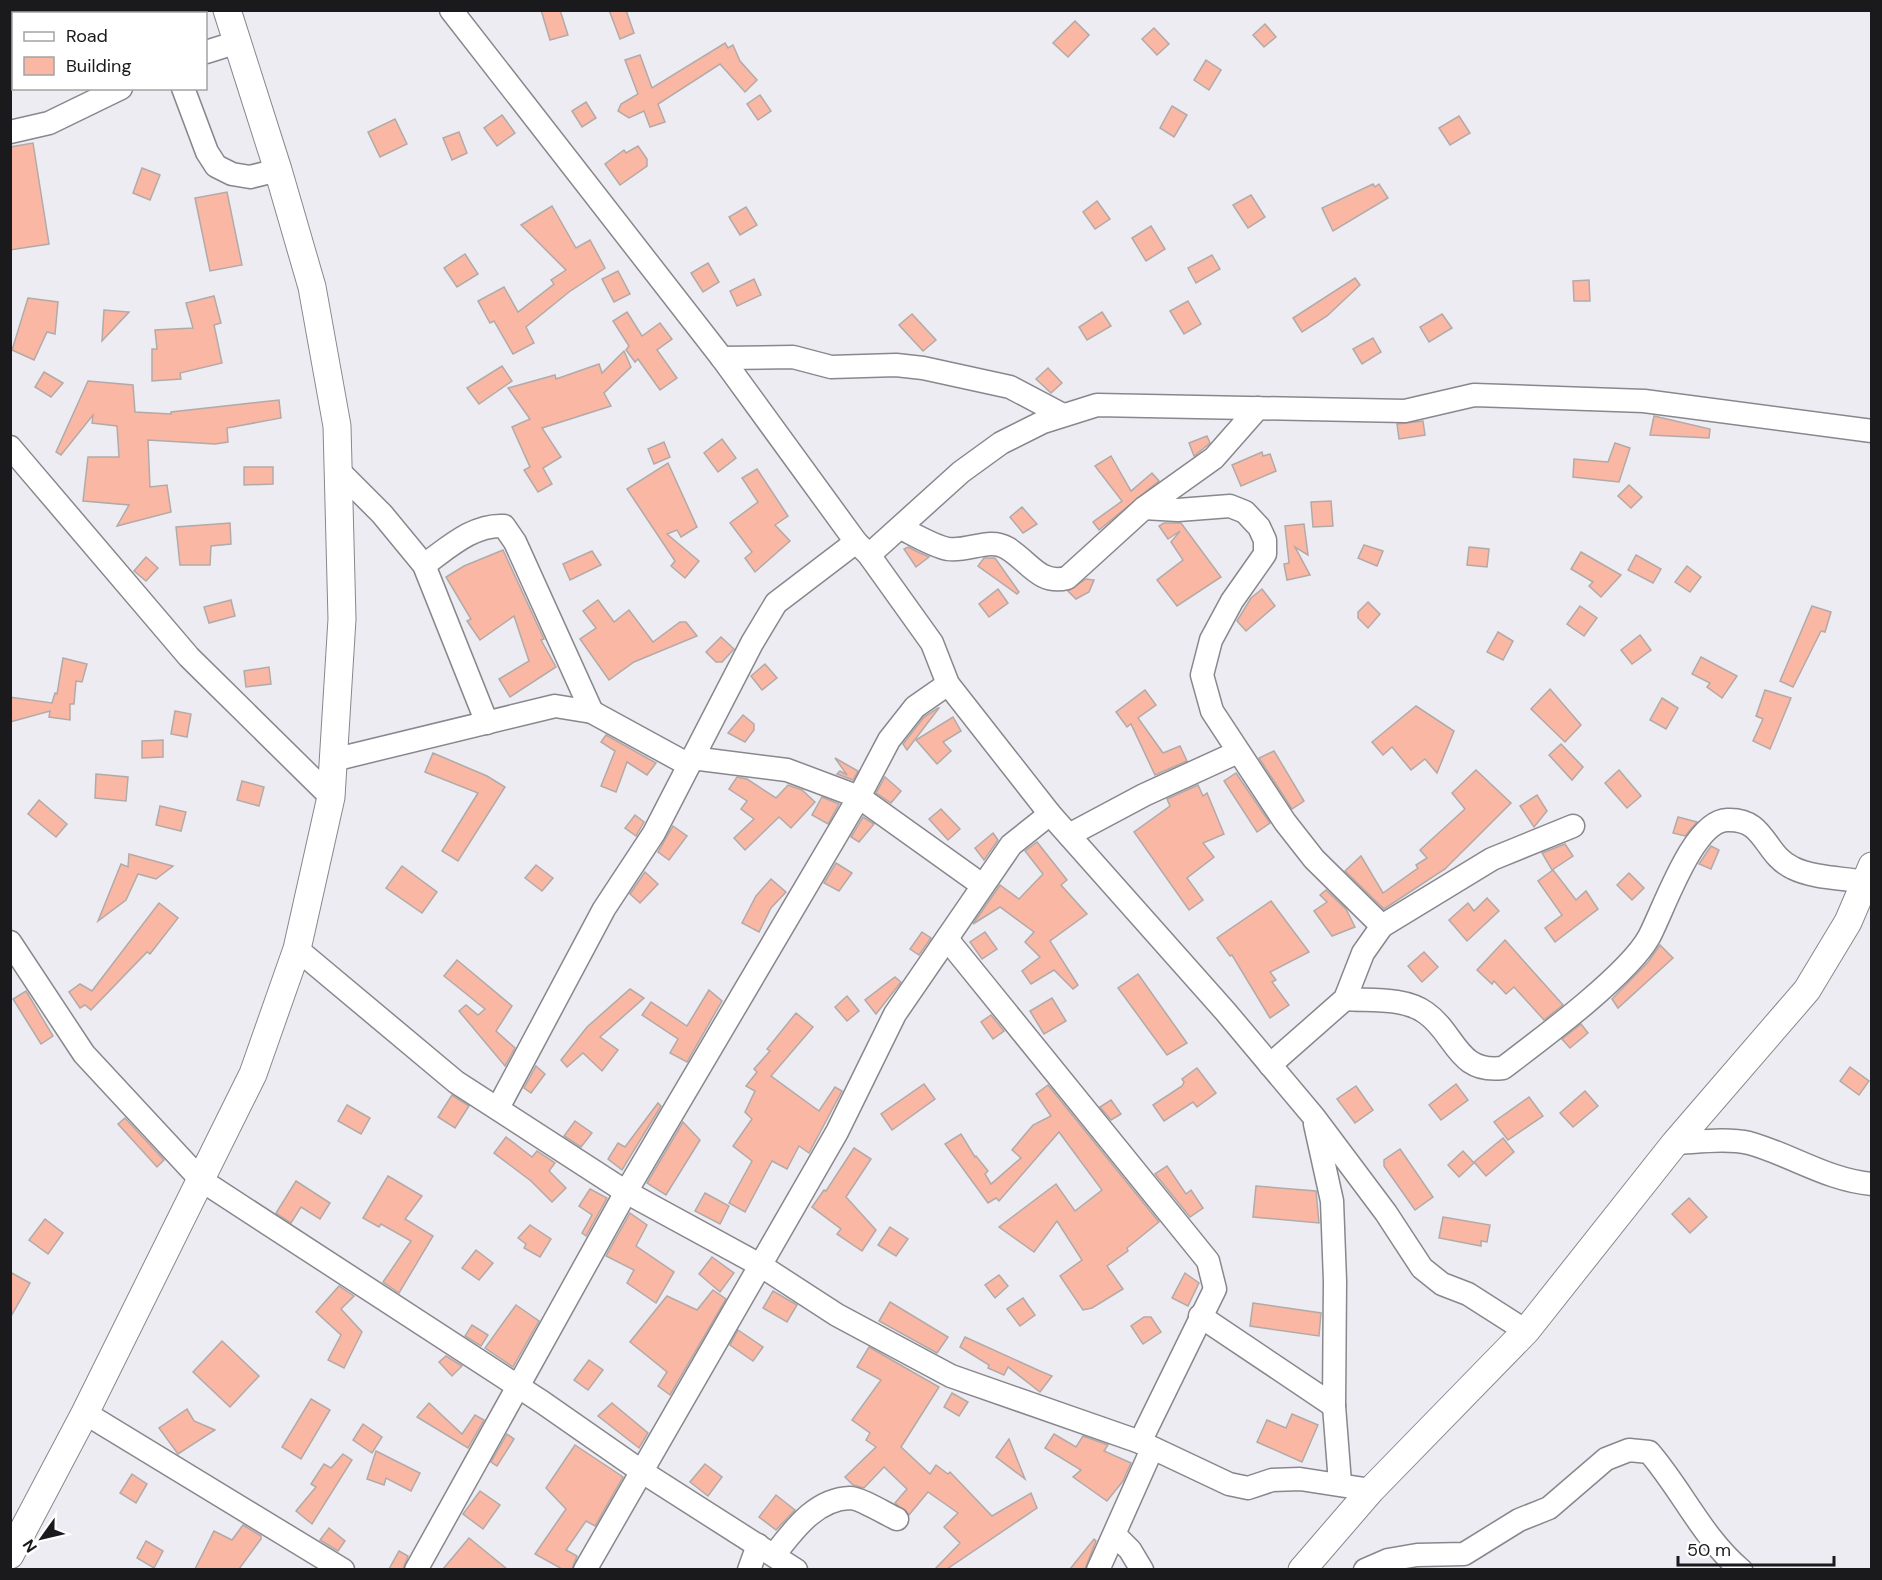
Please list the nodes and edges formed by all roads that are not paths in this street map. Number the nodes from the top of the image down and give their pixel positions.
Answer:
1 (227, 10) edge
2 (451, 10) edge
3 (238, 42) junction
4 (207, 52) edge
5 (117, 90) edge
6 (184, 90) edge
7 (10, 132) edge
8 (278, 170) junction
9 (722, 358) junction
10 (1258, 408) junction
11 (1063, 415) junction
12 (1872, 431) edge
13 (10, 447) edge
14 (338, 470) junction
15 (1144, 508) junction
16 (901, 528) junction
17 (862, 548) junction
18 (424, 565) junction
19 (948, 684) junction
20 (592, 712) junction
21 (487, 723) junction
22 (1238, 752) junction
23 (333, 760) junction
24 (690, 761) junction
25 (331, 797) junction
26 (859, 797) junction
27 (1050, 814) junction
28 (1573, 826) dead end
29 (1070, 835) junction
30 (1868, 874) edge
31 (982, 885) junction
32 (1382, 926) junction
33 (947, 939) junction
34 (10, 942) edge
35 (297, 949) junction
36 (1344, 999) junction
37 (1270, 1065) junction
38 (498, 1108) junction
39 (1314, 1117) junction
40 (1675, 1143) junction
41 (201, 1180) junction
42 (1872, 1184) edge
43 (626, 1192) junction
44 (760, 1265) junction
45 (1200, 1316) junction
46 (1526, 1332) junction
47 (518, 1387) junction
48 (1334, 1406) junction
49 (85, 1413) junction
50 (1146, 1445) junction
51 (641, 1471) junction
52 (1340, 1484) junction
53 (1371, 1490) junction
54 (897, 1519) dead end
55 (1115, 1535) junction
56 (766, 1550) junction
57 (10, 1555) edge
58 (343, 1569) edge
59 (416, 1569) edge
60 (585, 1569) edge
61 (749, 1569) edge
62 (796, 1569) edge
63 (1098, 1569) edge
64 (1142, 1569) edge
65 (1302, 1569) edge
66 (1365, 1569) edge
67 (1741, 1569) edge

1 - 3 main road
2 - 9 street
3 - 4 street
3 - 8 main road
5 - 7 street
6 - 8 street
8 - 14 main road
9 - 11 street
9 - 17 street
10 - 11 street
10 - 12 street
10 - 15 street
11 - 16 street
13 - 25 street
14 - 18 street
14 - 23 main road
15 - 16 street
15 - 22 street
16 - 17 street
17 - 19 street
17 - 24 street
18 - 20 street
18 - 21 street
19 - 26 street
19 - 27 street
20 - 21 street
20 - 24 street
21 - 23 street
22 - 29 street
22 - 32 street
23 - 25 main road
24 - 26 street
24 - 38 street
25 - 35 main road
26 - 31 street
26 - 43 street
27 - 29 street
27 - 31 street
28 - 32 street
29 - 37 street
30 - 36 street
30 - 40 main road
31 - 33 street
32 - 36 street
33 - 44 street
33 - 45 street
34 - 41 street
35 - 38 street
35 - 41 main road
36 - 37 street
37 - 39 street
38 - 43 street
39 - 46 street
39 - 48 street
40 - 42 street
40 - 46 main road
41 - 47 street
41 - 49 main road
43 - 44 street
43 - 47 street
44 - 50 street
44 - 51 street
45 - 48 street
45 - 50 street
46 - 53 main road
47 - 51 street
47 - 59 street
48 - 52 street
49 - 57 main road
49 - 58 street
50 - 52 street
50 - 55 street
51 - 56 street
51 - 60 street
52 - 53 street
53 - 65 main road
54 - 56 street
55 - 63 street
55 - 64 street
56 - 61 street
56 - 62 street
66 - 67 street

